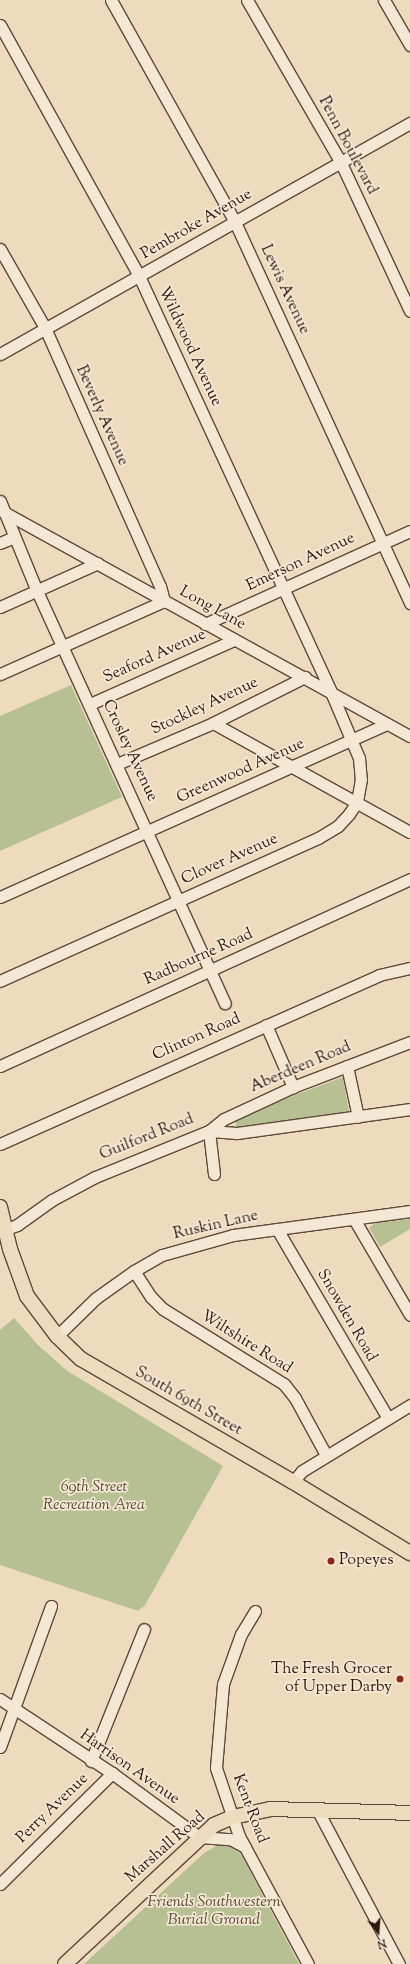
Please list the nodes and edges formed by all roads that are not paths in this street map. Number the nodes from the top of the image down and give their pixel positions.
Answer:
1 (111, 0) edge
2 (247, 0) edge
3 (384, 0) edge
4 (0, 25) edge
5 (410, 45) edge
6 (410, 123) edge
7 (341, 163) junction
8 (234, 220) junction
9 (0, 249) edge
10 (139, 276) junction
11 (410, 311) edge
12 (45, 328) junction
13 (0, 354) edge
14 (0, 501) edge
15 (3, 511) edge
16 (410, 530) edge
17 (14, 537) junction
18 (0, 543) edge
19 (382, 543) junction
20 (98, 563) junction
21 (284, 588) junction
22 (37, 591) junction
23 (164, 601) junction
24 (410, 603) edge
25 (0, 607) edge
26 (205, 624) junction
27 (234, 640) junction
28 (63, 646) junction
29 (0, 674) edge
30 (305, 677) junction
31 (331, 692) junction
32 (90, 704) junction
33 (213, 723) junction
34 (386, 724) junction
35 (410, 736) edge
36 (352, 738) junction
37 (118, 764) junction
38 (292, 766) junction
39 (357, 802) junction
40 (148, 831) junction
41 (410, 832) edge
42 (410, 879) edge
43 (0, 897) edge
44 (179, 901) junction
45 (410, 968) edge
46 (210, 971) junction
47 (0, 981) edge
48 (225, 1003) dead end
49 (266, 1025) junction
50 (410, 1042) edge
51 (0, 1066) edge
52 (347, 1066) junction
53 (293, 1087) junction
54 (410, 1109) edge
55 (358, 1117) junction
56 (209, 1131) junction
57 (0, 1144) edge
58 (214, 1174) dead end
59 (0, 1207) edge
60 (410, 1211) edge
61 (354, 1219) junction
62 (277, 1229) junction
63 (3, 1230) edge
64 (134, 1271) junction
65 (410, 1315) edge
66 (57, 1336) junction
67 (410, 1405) edge
68 (388, 1418) junction
69 (326, 1455) junction
70 (294, 1482) junction
71 (410, 1553) edge
72 (51, 1606) dead end
73 (255, 1611) dead end
74 (144, 1629) dead end
75 (0, 1699) edge
76 (13, 1707) junction
77 (0, 1747) edge
78 (91, 1761) junction
79 (112, 1773) junction
80 (319, 1813) junction
81 (410, 1813) edge
82 (233, 1817) junction
83 (199, 1837) junction
84 (245, 1847) junction
85 (0, 1884) edge
86 (64, 1964) edge
87 (308, 1964) edge
88 (399, 1964) edge

1 - 8 street, Lewis Avenue
2 - 7 street, Penn Boulevard
3 - 5 street
4 - 10 street, Wildwood Avenue
6 - 7 street, Pembroke Avenue
7 - 8 street, Pembroke Avenue
7 - 11 street, Penn Boulevard
8 - 10 street, Pembroke Avenue
8 - 19 street, Lewis Avenue
9 - 12 street, Beverly Avenue
10 - 12 street, Pembroke Avenue
10 - 21 street, Wildwood Avenue
12 - 13 street, Pembroke Avenue
12 - 23 street, Beverly Avenue
14 - 15 street, Crosley Avenue
15 - 17 street, Crosley Avenue
15 - 20 street, Long Lane
16 - 19 street, Emerson Avenue
17 - 18 street
17 - 22 street, Crosley Avenue
19 - 21 street, Emerson Avenue
19 - 24 street, Lewis Avenue
20 - 22 street
20 - 23 street, Long Lane
21 - 26 street, Emerson Avenue
21 - 31 street, Wildwood Avenue
22 - 25 street
22 - 28 street, Crosley Avenue
23 - 26 street, Long Lane
23 - 28 street
26 - 27 street, Long Lane
27 - 30 street, Long Lane
27 - 32 street, Seaford Avenue
28 - 29 street
28 - 32 street, Crosley Avenue
30 - 31 street, Long Lane
30 - 33 street, Stockley Avenue
31 - 34 street, Long Lane
31 - 36 street
32 - 37 street, Crosley Avenue
33 - 37 street, Stockley Avenue
33 - 38 street
34 - 35 street, Long Lane
34 - 36 street, Greenwood Avenue
36 - 38 street, Greenwood Avenue
36 - 39 street
37 - 40 street, Crosley Avenue
38 - 39 street
38 - 40 street, Greenwood Avenue
39 - 41 street
39 - 44 street, Clover Avenue
40 - 43 street, Greenwood Avenue
40 - 44 street, Crosley Avenue
42 - 46 street, Radbourne Road
44 - 46 street, Crosley Avenue
44 - 47 street, Clover Avenue
45 - 49 street, Clinton Road
46 - 48 street, Crosley Avenue
46 - 51 street, Radbourne Road
49 - 53 street
49 - 57 street, Clinton Road
50 - 52 street, Aberdeen Road
52 - 53 street, Aberdeen Road
52 - 55 street
53 - 56 street, Aberdeen Road
54 - 55 street, Guilford Road
55 - 56 street, Guilford Road
56 - 58 street
56 - 63 street, Guilford Road
59 - 63 main road, South 69th Street
60 - 61 street, Ruskin Lane
61 - 62 street, Ruskin Lane
61 - 65 street
62 - 64 street, Ruskin Lane
62 - 68 street, Snowden Road
63 - 66 main road, South 69th Street
64 - 66 street, Ruskin Lane
64 - 69 street, Wiltshire Road
66 - 70 main road, South 69th Street
67 - 68 street
68 - 69 street
69 - 70 street
70 - 71 main road, South 69th Street
72 - 76 street
73 - 82 street, Kent Road
74 - 78 street
75 - 76 street, Harrison Avenue
76 - 77 street
76 - 78 street, Harrison Avenue
78 - 79 street, Harrison Avenue
79 - 83 street, Harrison Avenue
79 - 85 street, Perry Avenue
80 - 81 main road, Marshall Road
80 - 82 main road, Marshall Road
80 - 88 street
82 - 83 main road, Marshall Road
82 - 84 street, Kent Road
83 - 84 street
83 - 86 main road, Marshall Road
84 - 87 street, Kent Road

